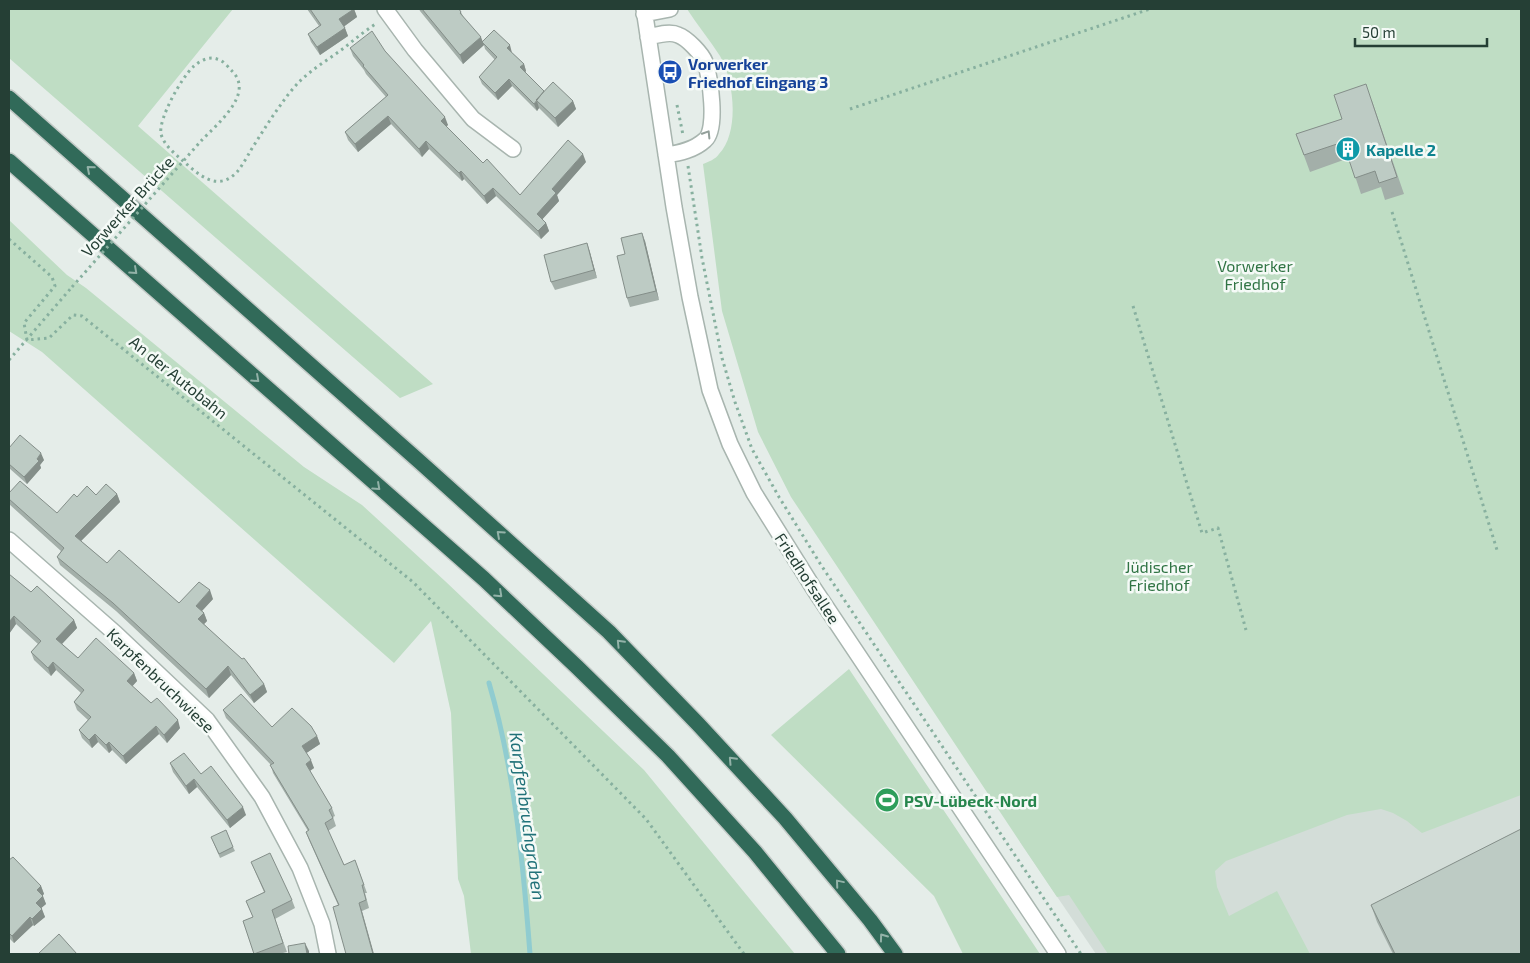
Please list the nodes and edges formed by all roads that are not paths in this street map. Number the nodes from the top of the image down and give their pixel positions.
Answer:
1 (670, 9) edge
2 (387, 12) edge
3 (644, 12) edge
4 (648, 37) junction
5 (9, 98) edge
6 (513, 149) dead end
7 (666, 155) junction
8 (9, 161) edge
9 (9, 540) edge
10 (328, 954) edge
11 (838, 954) edge
12 (895, 954) edge
13 (1058, 954) edge

1 - 3 street
2 - 6 street
3 - 4 street, Friedhofsallee
4 - 7 street, Friedhofsallee
7 -> 4 street
12 -> 5 highway
7 - 13 street, Friedhofsallee
8 -> 11 highway
9 - 10 street, Karpfenbruchwiese

